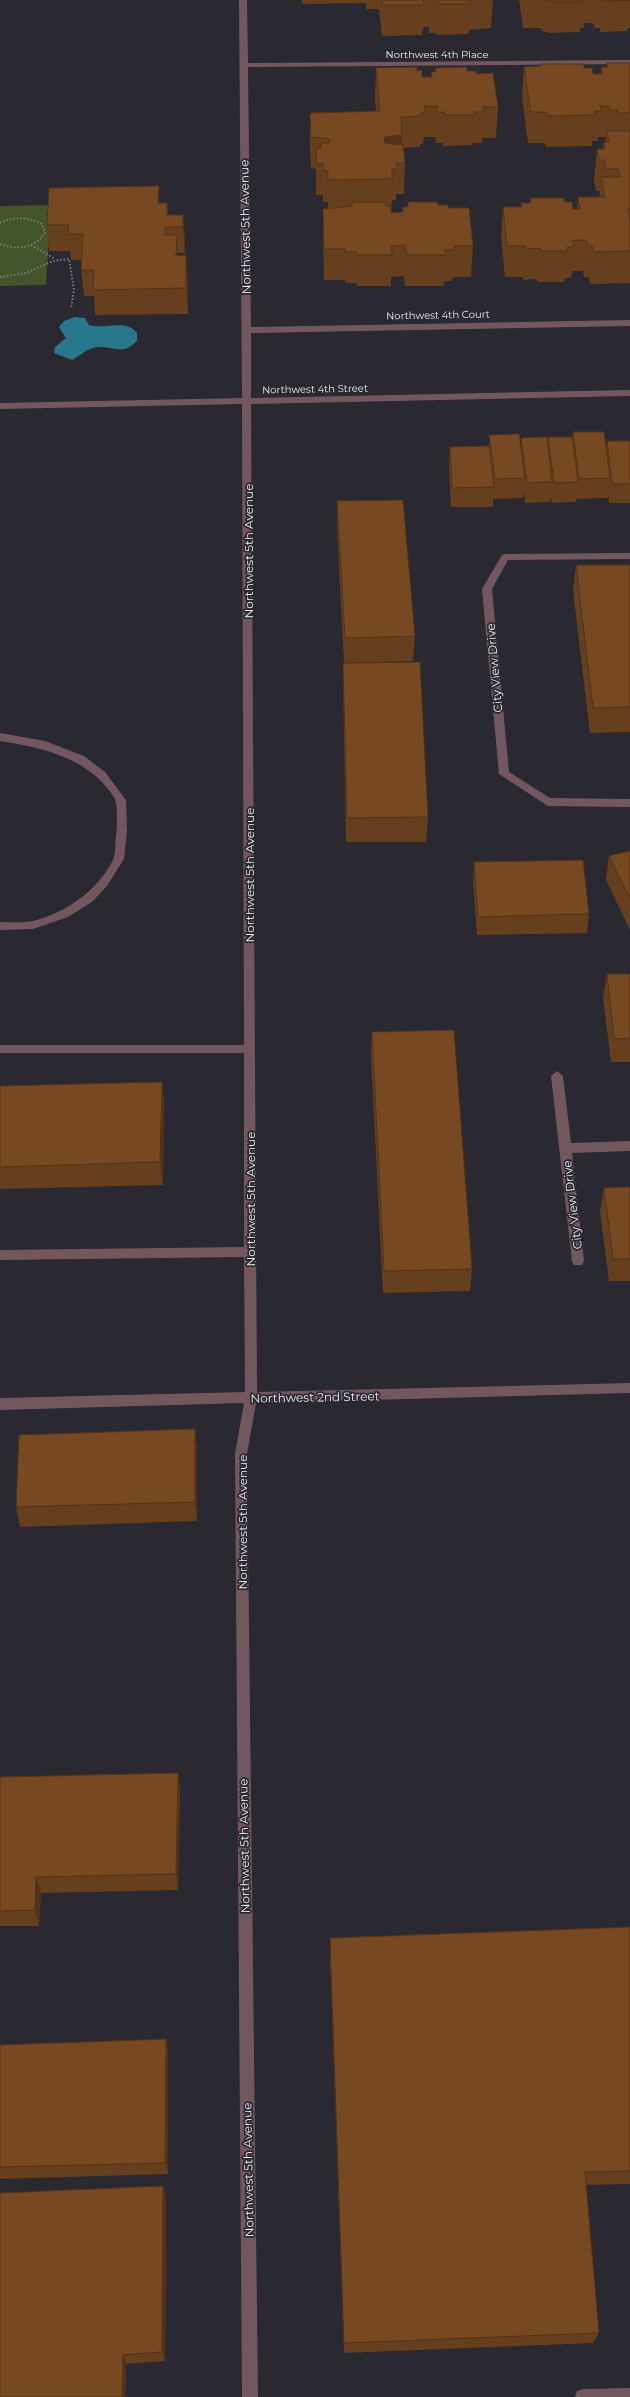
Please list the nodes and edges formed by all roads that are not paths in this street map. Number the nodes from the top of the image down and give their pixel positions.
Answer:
1 (243, 0) edge
2 (630, 62) edge
3 (244, 65) junction
4 (630, 323) edge
5 (246, 330) junction
6 (630, 393) edge
7 (247, 402) junction
8 (0, 406) edge
9 (630, 556) edge
10 (0, 737) edge
11 (630, 803) edge
12 (0, 926) edge
13 (0, 1049) edge
14 (249, 1049) junction
15 (557, 1076) dead end
16 (630, 1146) edge
17 (565, 1148) junction
18 (250, 1252) junction
19 (0, 1255) edge
20 (578, 1261) dead end
21 (630, 1388) edge
22 (250, 1398) junction
23 (0, 1404) edge
24 (630, 2396) edge
25 (250, 2397) edge
26 (583, 2397) edge

1 - 3 street, Northwest 5th Avenue
2 - 3 street, Northwest 4th Place
3 - 5 street, Northwest 5th Avenue
4 - 5 street, Northwest 4th Court
5 - 7 street, Northwest 5th Avenue
6 - 7 street, Northwest 4th Street
7 - 8 street, Northwest 4th Street
7 - 14 street, Northwest 5th Avenue
9 - 11 street, City View Drive
10 - 12 street
13 - 14 street
14 - 18 street, Northwest 5th Avenue
15 - 17 street, City View Drive
16 - 17 street, City View Drive
17 - 20 street, City View Drive
18 - 19 street
18 - 22 street, Northwest 5th Avenue
21 - 22 street, Northwest 2nd Street
22 - 23 street, Northwest 2nd Street
22 - 25 street, Northwest 5th Avenue
24 - 26 street

